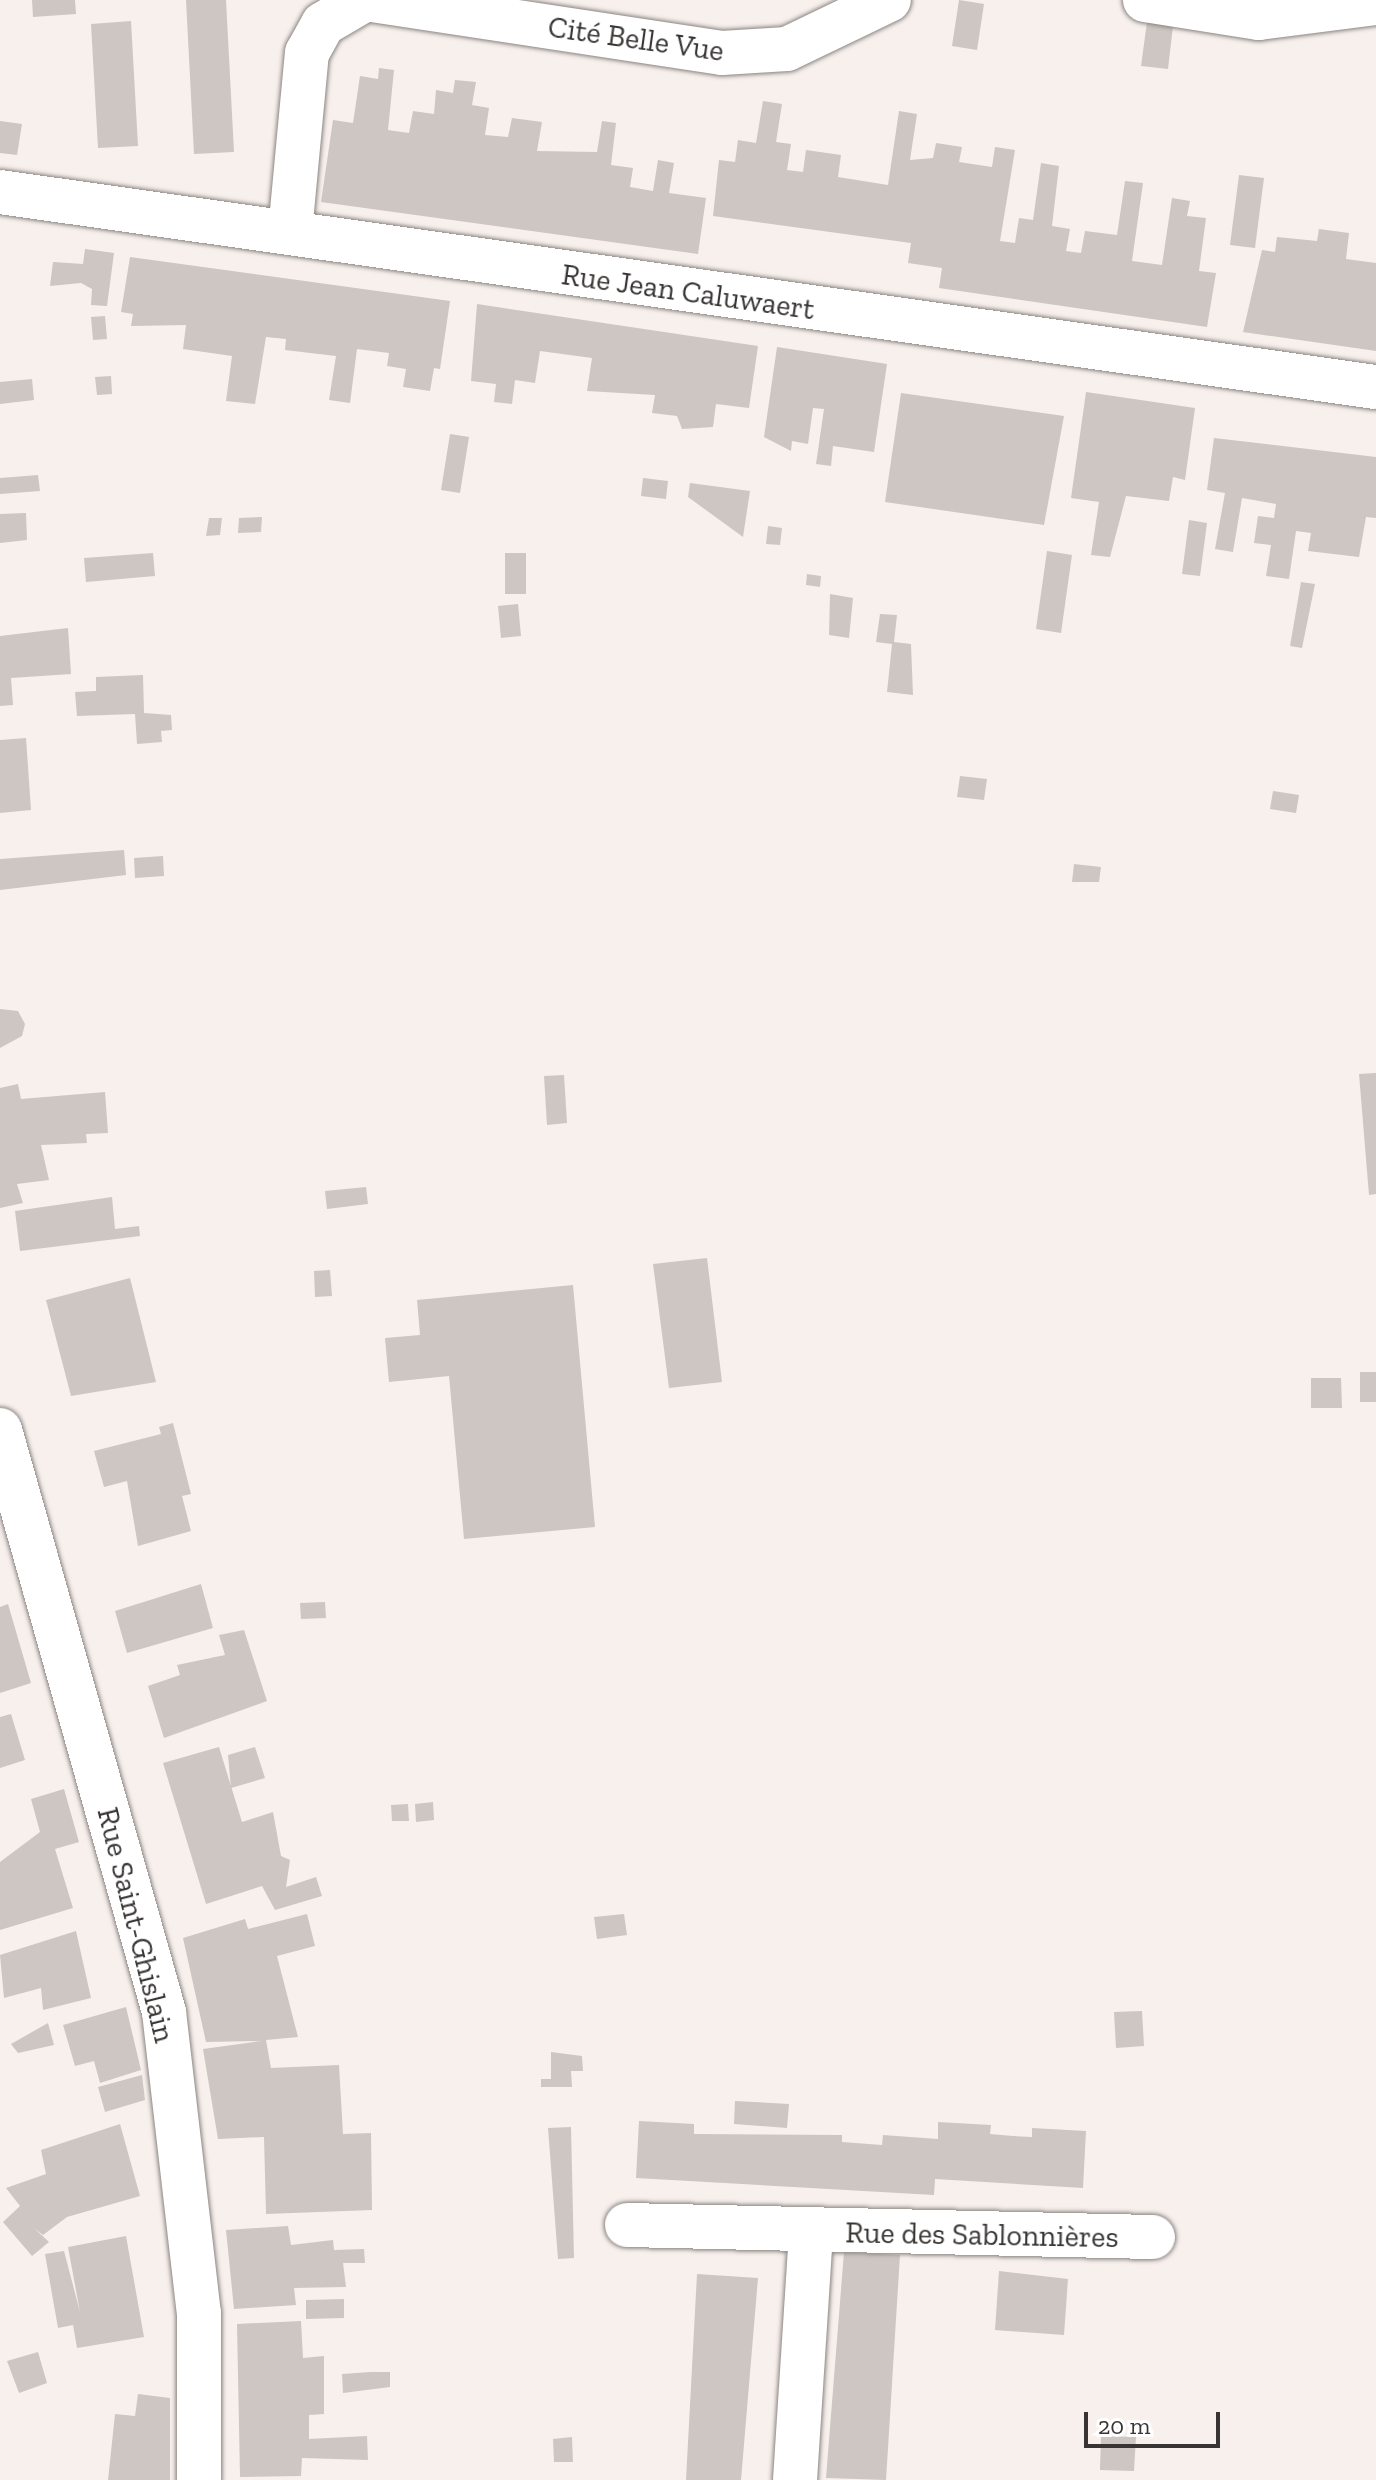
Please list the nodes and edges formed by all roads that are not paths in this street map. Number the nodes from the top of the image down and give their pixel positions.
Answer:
1 (364, 0) edge
2 (372, 0) edge
3 (889, 0) edge
4 (1167, 1) edge
5 (1376, 3) edge
6 (0, 192) edge
7 (290, 232) junction
8 (1376, 387) edge
9 (0, 1430) edge
10 (627, 2225) dead end
11 (811, 2233) junction
12 (1153, 2237) dead end
13 (199, 2480) edge
14 (795, 2480) edge

1 - 7 street
2 - 3 street, Cité Belle Vue
4 - 5 street
6 - 7 street, Rue Jean Caluwaert
7 - 8 street, Rue Jean Caluwaert
9 - 13 street, Rue Saint-Ghislain
10 - 11 street, Rue des Sablonnières
11 - 12 street, Rue des Sablonnières
11 - 14 street, Rue des Sablonnières

